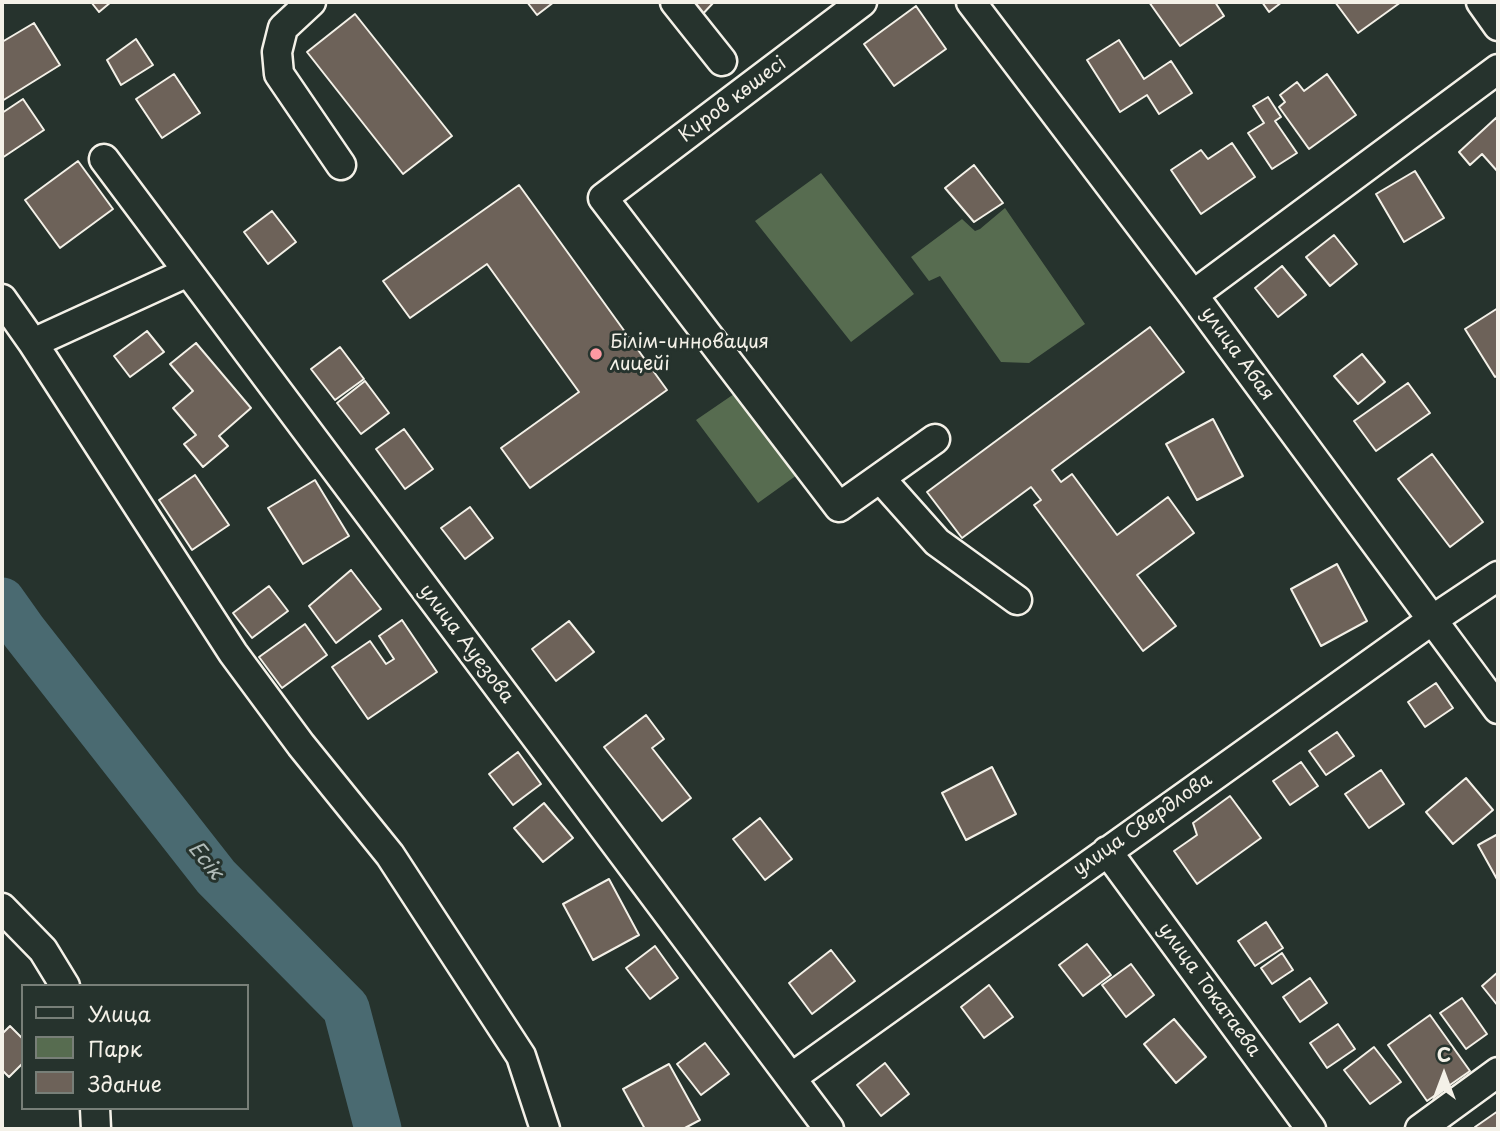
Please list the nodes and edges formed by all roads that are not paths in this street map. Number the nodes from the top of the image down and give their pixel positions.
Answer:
1 (311, 2) edge
2 (675, 2) edge
3 (862, 2) edge
4 (971, 2) edge
5 (1481, 2) edge
6 (1498, 26) edge
7 (722, 61) dead end
8 (1498, 69) edge
9 (104, 159) dead end
10 (341, 165) dead end
11 (188, 272) junction
12 (1193, 295) junction
13 (2, 299) edge
14 (33, 343) junction
15 (934, 439) dead end
16 (880, 478) junction
17 (1498, 576) edge
18 (1017, 600) dead end
19 (1432, 620) junction
20 (1498, 709) edge
21 (1107, 851) junction
22 (2, 908) edge
23 (64, 984) edge
24 (1498, 1072) edge
25 (791, 1078) junction
26 (94, 1110) edge
27 (96, 1129) edge
28 (545, 1129) edge
29 (829, 1129) edge
30 (1311, 1129) edge
31 (1420, 1129) edge

1 - 10 street
2 - 7 street
3 - 16 street, Киров көшесі
4 - 12 street, улица Абая
5 - 6 street
8 - 12 street
9 - 11 street, улица Ауезова
11 - 14 street
11 - 25 street, улица Ауезова
12 - 19 street, улица Абая
13 - 14 street
14 - 28 street
15 - 16 street
16 - 18 street
17 - 19 street, улица Свердлова
19 - 20 street, улица Абая
19 - 21 street, улица Свердлова
21 - 25 street, улица Свердлова
21 - 30 street, улица Токатаева
22 - 23 street
24 - 31 street
25 - 29 street, улица Ауезова
26 - 27 street

